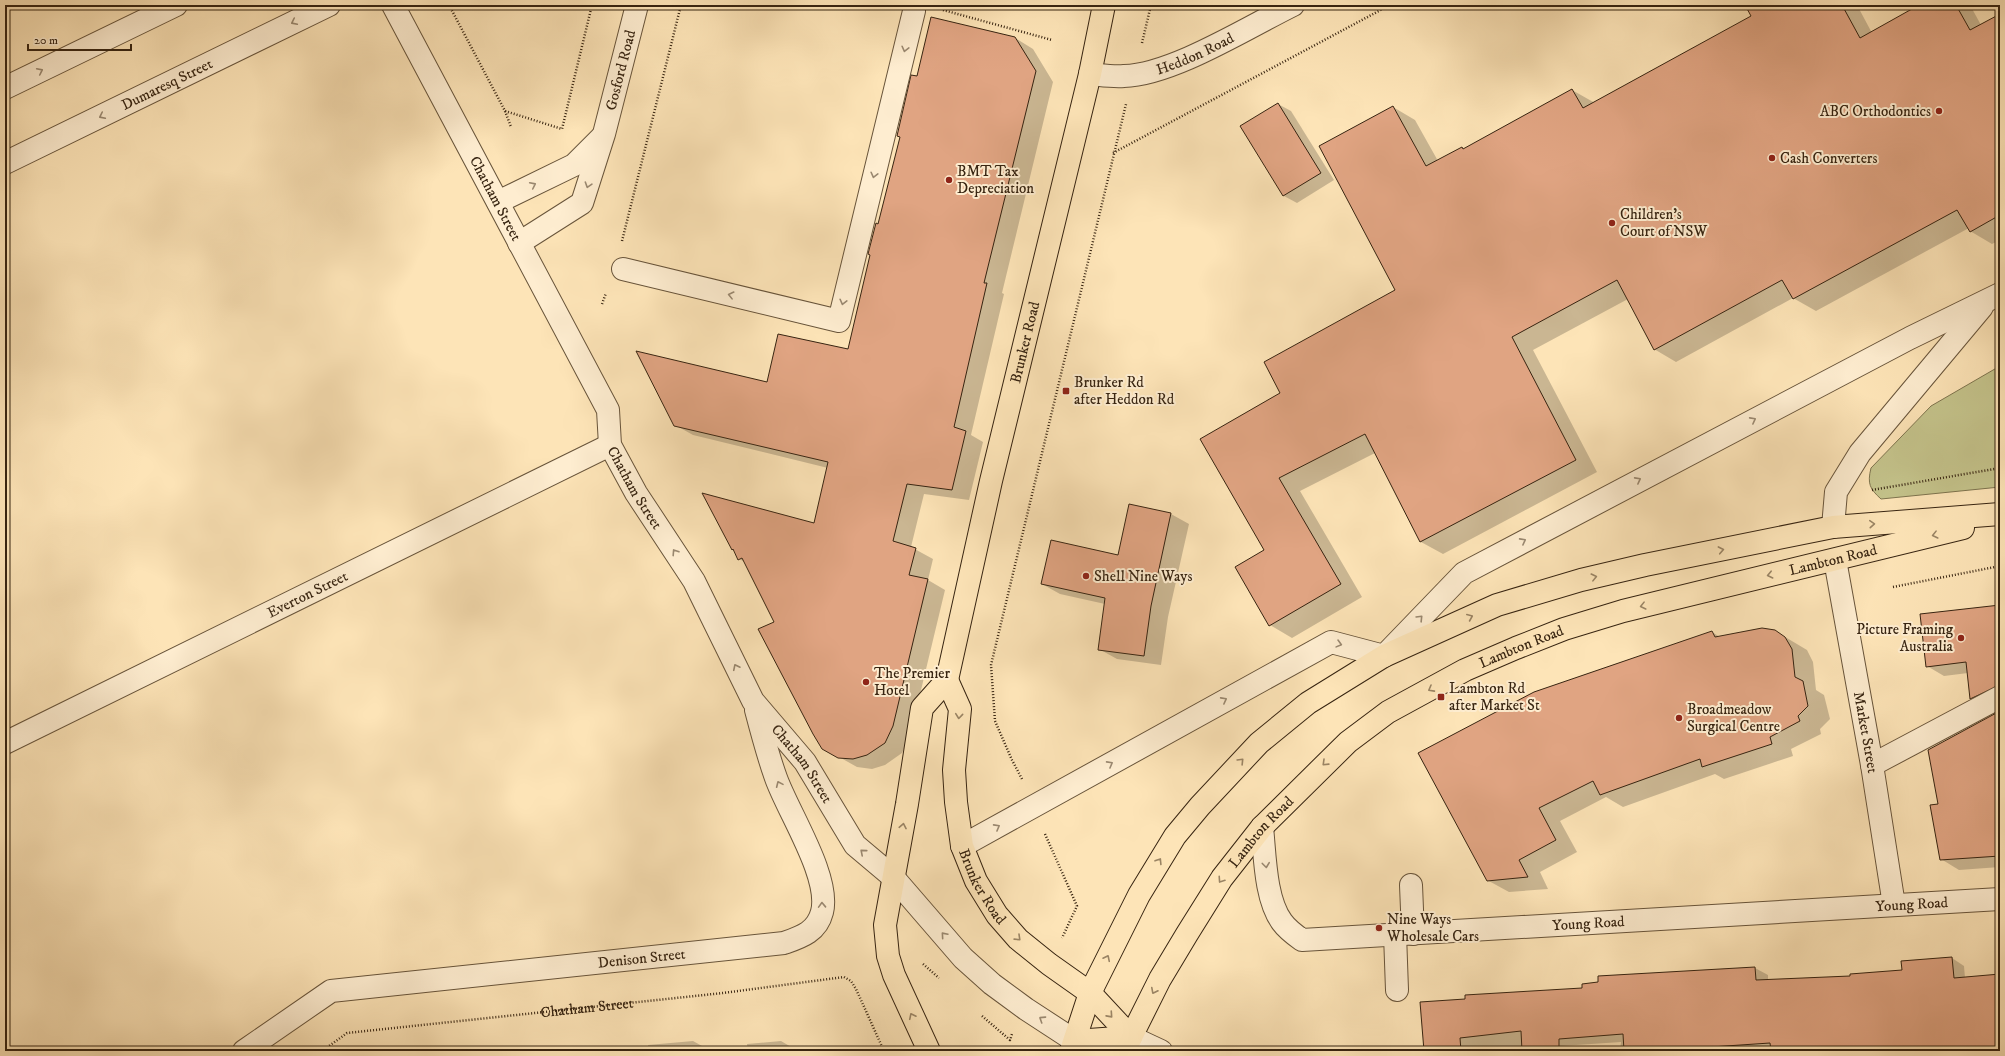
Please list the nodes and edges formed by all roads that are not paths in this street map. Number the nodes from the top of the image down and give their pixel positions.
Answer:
1 (176, 5) edge
2 (329, 5) edge
3 (393, 5) edge
4 (637, 5) edge
5 (1104, 5) edge
6 (1293, 5) edge
7 (914, 11) dead end
8 (1090, 74) junction
9 (5, 88) edge
10 (604, 134) junction
11 (5, 163) edge
12 (498, 202) junction
13 (519, 243) junction
14 (623, 269) dead end
15 (1993, 298) edge
16 (610, 445) junction
17 (2000, 514) edge
18 (2000, 519) edge
19 (1834, 528) junction
20 (1835, 560) junction
21 (1384, 656) junction
22 (947, 680) junction
23 (2000, 697) edge
24 (753, 702) junction
25 (5, 743) edge
26 (1872, 765) junction
27 (1262, 826) junction
28 (962, 846) junction
29 (893, 878) junction
30 (1410, 885) dead end
31 (2000, 899) edge
32 (1894, 905) junction
33 (1404, 934) junction
34 (1397, 990) dead end
35 (1090, 993) junction
36 (1128, 1044) edge
37 (1073, 1046) edge
38 (244, 1051) edge
39 (929, 1051) edge
40 (1161, 1051) edge

9 -> 1 street
2 -> 11 street, Dumaresq Street
3 - 12 street, Chatham Street
4 - 10 street, Gosford Road
5 - 8 main road, Brunker Road
6 - 8 street, Heddon Road
7 -> 14 street
8 - 22 main road, Brunker Road
12 -> 10 street, Gosford Road
10 -> 13 street, Gosford Road
12 - 13 street, Chatham Street
13 - 16 street, Chatham Street
15 - 19 street, Lambton Road
21 -> 15 street, Lambton Road
24 -> 16 street, Chatham Street
16 - 25 street, Everton Street
19 -> 17 main road, Lambton Road
18 -> 20 main road, Lambton Road
21 -> 19 main road, Lambton Road
20 - 26 street, Market Street
20 -> 27 main road, Lambton Road
28 -> 21 street
35 -> 21 main road, Lambton Road
22 -> 28 main road, Brunker Road
29 -> 22 main road, Brunker Road
23 - 26 street
29 -> 24 street, Chatham Street
38 -> 24 street, Denison Street
26 - 32 street, Market Street
27 -> 33 street, Young Road
27 -> 36 main road, Lambton Road
28 -> 35 main road, Brunker Road
37 -> 29 street, Chatham Street
39 -> 29 main road
30 - 33 street
31 - 32 street, Young Road
32 - 33 street, Young Road
33 - 34 street
35 -> 36 main road, Brunker Road
35 - 37 main road, Lambton Road
36 - 37 main road
36 - 40 street

